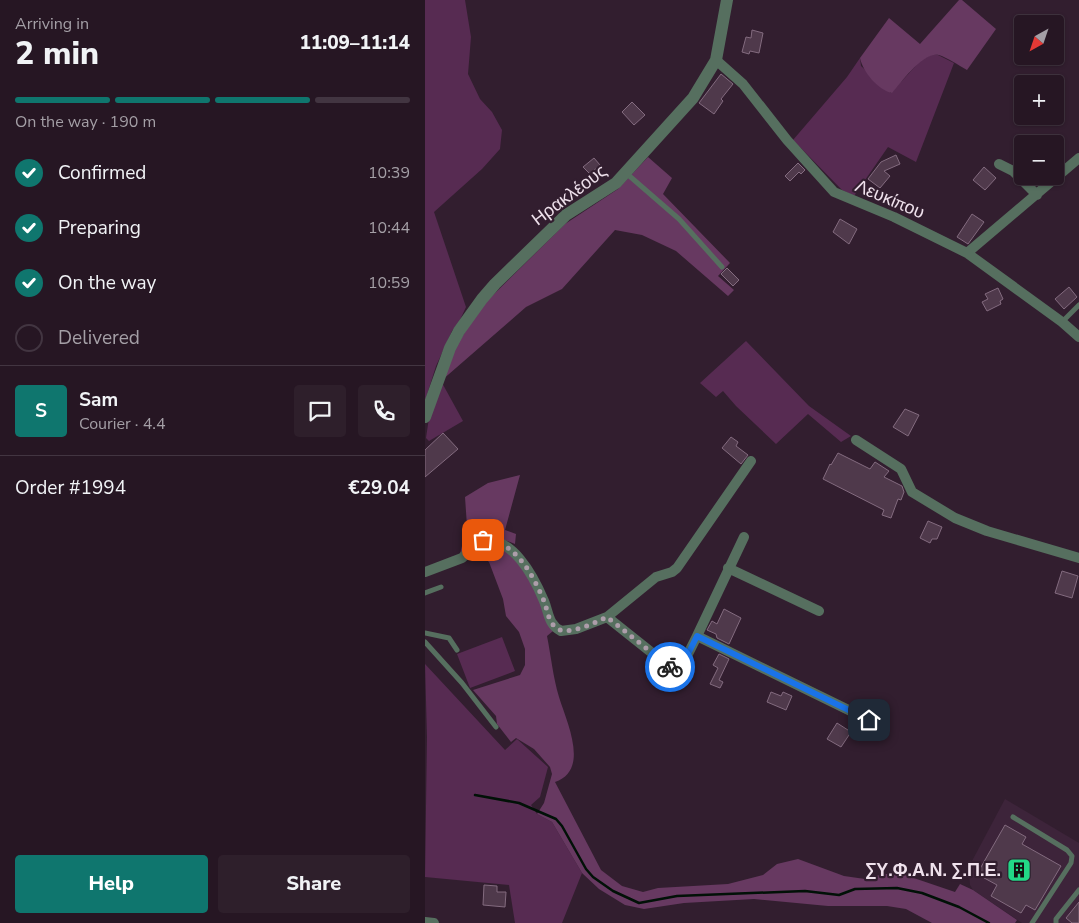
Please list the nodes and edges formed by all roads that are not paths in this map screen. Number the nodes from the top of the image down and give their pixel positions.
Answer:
1 (727, 0) edge
2 (716, 60) junction
3 (1079, 158) edge
4 (999, 164) dead end
5 (626, 173) junction
6 (1037, 195) junction
7 (967, 253) junction
8 (722, 267) dead end
9 (1079, 305) edge
10 (1062, 322) junction
11 (1079, 336) edge
12 (425, 417) edge
13 (856, 440) dead end
14 (751, 462) dead end
15 (744, 537) dead end
16 (1079, 558) edge
17 (728, 568) junction
18 (425, 572) edge
19 (441, 587) dead end
20 (425, 593) edge
21 (819, 611) dead end
22 (607, 617) junction
23 (425, 633) edge
24 (697, 636) junction
25 (425, 642) edge
26 (457, 650) dead end
27 (869, 720) dead end
28 (496, 727) dead end
29 (1013, 817) dead end
30 (1079, 890) edge
31 (425, 922) edge
32 (434, 923) edge
33 (1032, 923) edge
34 (1056, 923) edge

1 - 2 street, Ηρακλέους
2 - 5 street, Ηρακλέους
2 - 7 street, Λευκίπου
3 - 6 street
4 - 6 street
5 - 8 lane
5 - 12 street, Ηρακλέους
6 - 7 street
7 - 10 street, Λευκίπου
9 - 10 lane
10 - 11 street, Λευκίπου
13 - 16 street
14 - 22 street
15 - 17 street
17 - 21 street
17 - 24 street
18 - 22 street
19 - 20 lane
22 - 24 street
23 - 26 lane
24 - 27 street
25 - 28 lane
29 - 33 lane
30 - 34 lane
31 - 32 street

